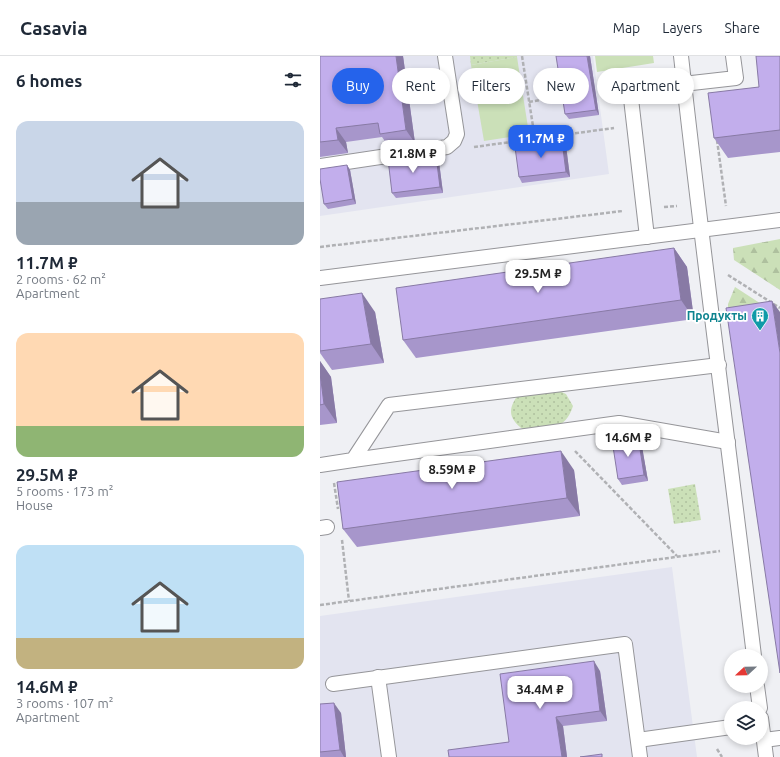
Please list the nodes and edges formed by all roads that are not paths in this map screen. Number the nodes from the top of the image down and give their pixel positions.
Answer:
1 (445, 56) edge
2 (681, 56) edge
3 (733, 56) edge
4 (682, 68) edge
5 (694, 83) edge
6 (632, 104) edge
7 (686, 104) edge
8 (320, 166) edge
9 (780, 220) edge
10 (700, 230) junction
11 (647, 237) junction
12 (320, 278) edge
13 (719, 365) junction
14 (728, 442) junction
15 (353, 460) junction
16 (320, 465) edge
17 (753, 649) edge
18 (378, 677) junction
19 (333, 684) dead end
20 (724, 728) edge
21 (780, 738) edge
22 (638, 740) junction
23 (768, 740) edge
24 (765, 745) edge
25 (389, 757) edge
26 (640, 757) edge
27 (766, 757) edge

1 - 8 lane
2 - 4 lane
3 - 5 lane
6 - 11 lane
7 - 10 lane
9 - 10 lane
10 - 11 lane
10 - 13 lane
11 - 12 lane
13 - 14 lane
13 - 15 lane
14 - 15 lane
14 - 17 lane
15 - 16 lane
18 - 19 lane
18 - 22 lane
18 - 25 lane
20 - 22 lane
21 - 23 lane
22 - 26 lane
24 - 27 lane

